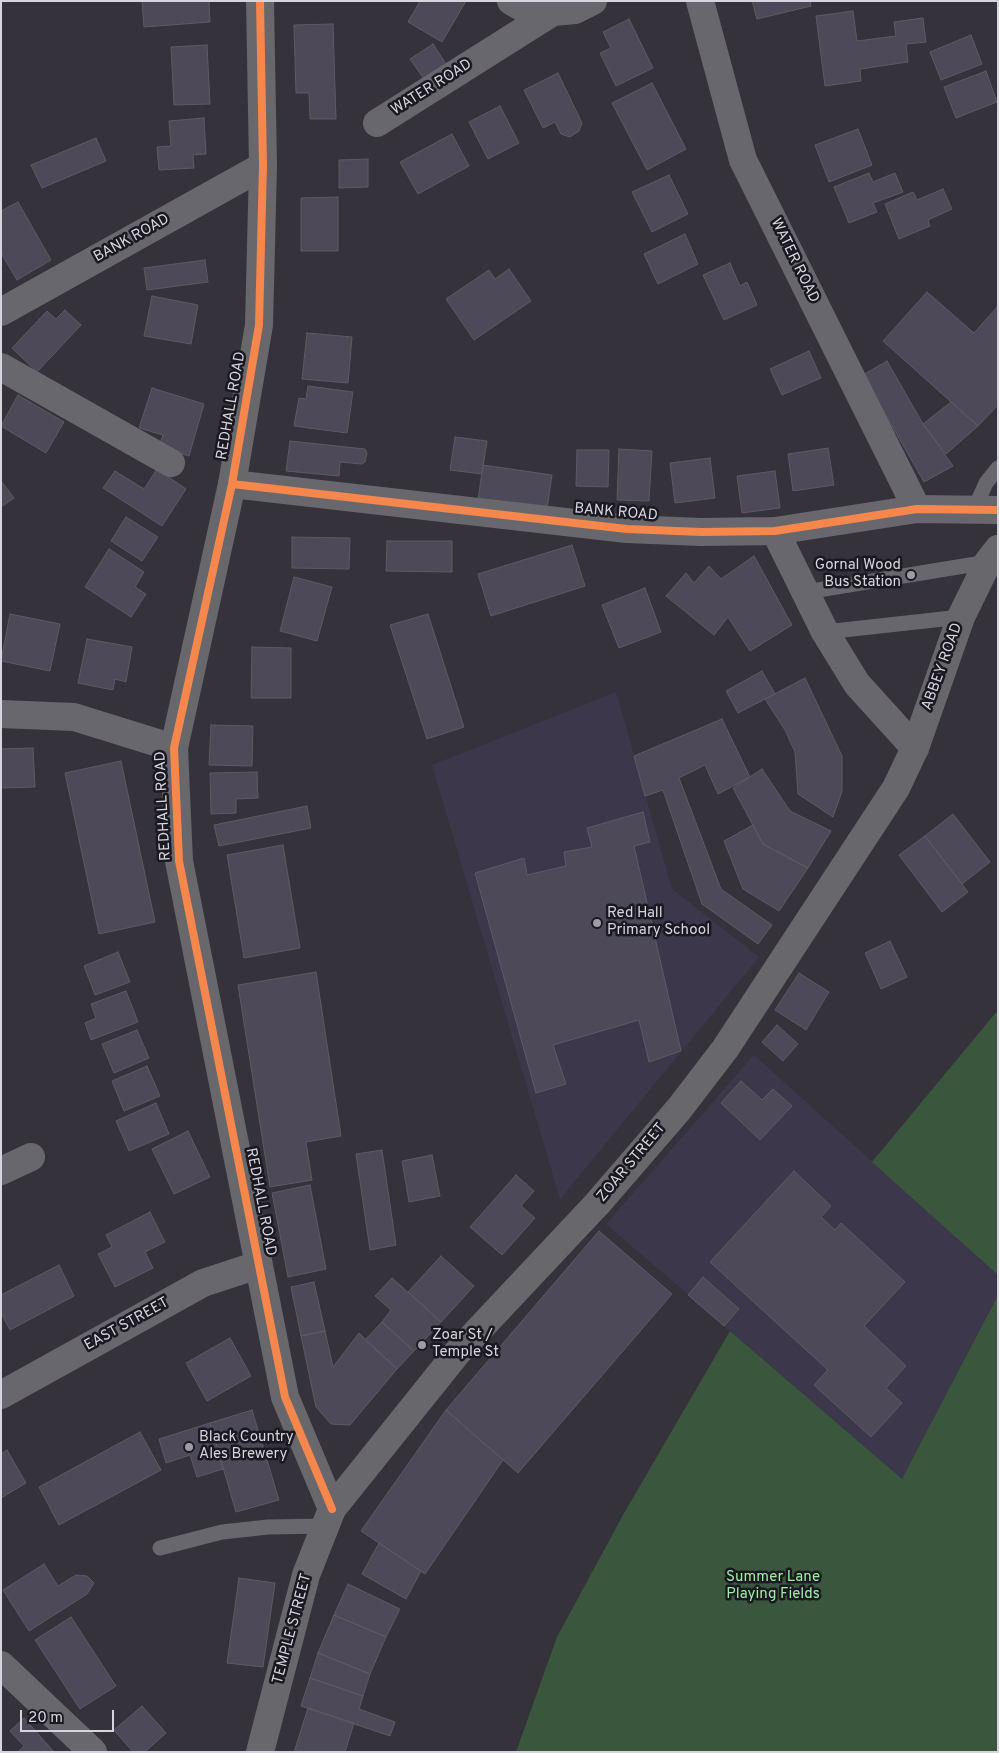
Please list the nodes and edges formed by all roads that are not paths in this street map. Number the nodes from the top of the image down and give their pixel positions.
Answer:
1 (260, 1) edge
2 (511, 1) edge
3 (593, 1) edge
4 (700, 1) edge
5 (553, 12) junction
6 (377, 123) dead end
7 (263, 166) junction
8 (1, 312) edge
9 (1, 367) edge
10 (171, 463) dead end
11 (998, 468) edge
12 (232, 484) junction
13 (917, 509) junction
14 (986, 510) edge
15 (775, 531) junction
16 (993, 556) edge
17 (806, 592) junction
18 (961, 617) junction
19 (825, 632) junction
20 (1, 714) edge
21 (174, 748) junction
22 (915, 748) junction
23 (896, 788) joint
24 (31, 1156) dead end
25 (1, 1171) edge
26 (258, 1265) junction
27 (1, 1395) edge
28 (329, 1518) junction
29 (160, 1548) dead end
30 (1, 1665) edge
31 (93, 1752) edge
32 (260, 1752) edge

1 - 7 street, REDHALL ROAD
2 - 5 street
3 - 5 street, WATER ROAD
4 - 13 street, WATER ROAD
5 - 6 street, WATER ROAD
7 - 8 street, BANK ROAD
7 - 12 street, REDHALL ROAD
9 - 10 street
11 - 14 lane
12 - 15 street, BANK ROAD
12 - 21 street, REDHALL ROAD
13 - 14 street, BANK ROAD
13 - 15 street, BANK ROAD
15 - 17 street
16 - 17 lane
16 - 18 street, ABBEY ROAD
17 - 19 street
18 - 19 lane
18 - 22 street, ABBEY ROAD
19 - 22 street
20 - 21 street
21 - 26 street, REDHALL ROAD
22 - 23 street, ABBEY ROAD
23 - 28 street, ZOAR STREET
24 - 25 street
26 - 27 street, EAST STREET
26 - 28 street, REDHALL ROAD
28 - 29 lane
28 - 32 street, TEMPLE STREET
30 - 31 street

